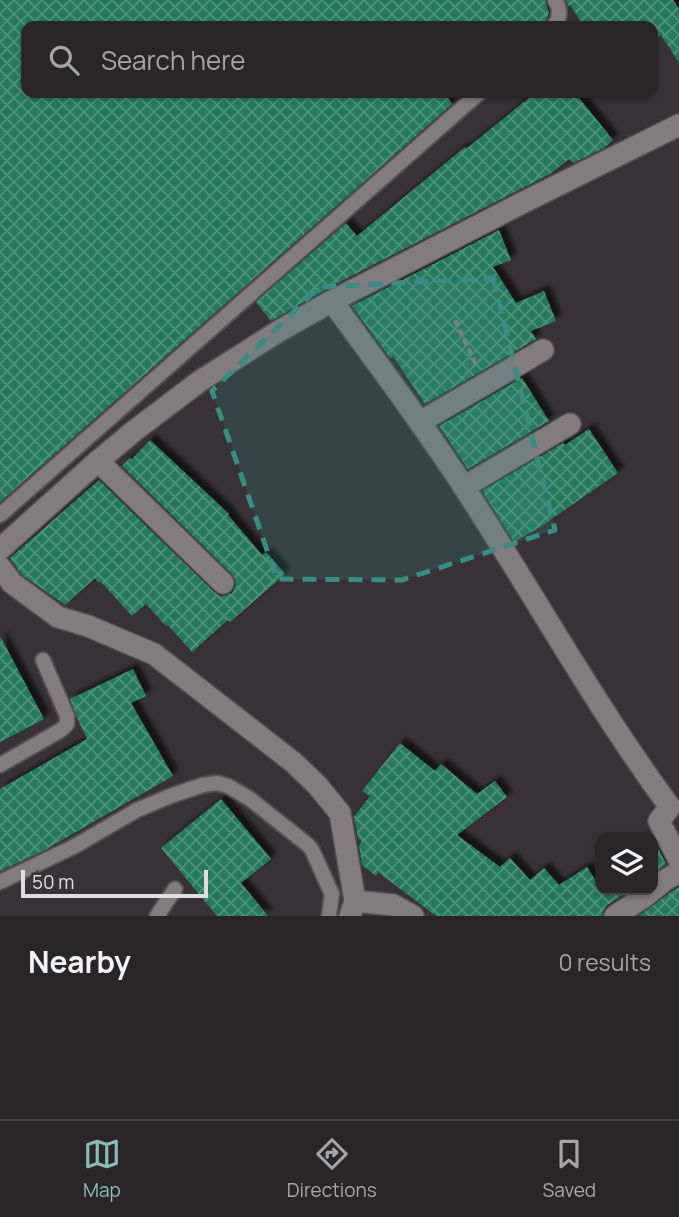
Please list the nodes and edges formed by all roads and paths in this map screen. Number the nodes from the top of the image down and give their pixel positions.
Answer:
1 (555, 0) edge
2 (557, 21) edge
3 (473, 98) edge
4 (679, 125) edge
5 (331, 301) junction
6 (455, 320) dead end
7 (543, 350) dead end
8 (485, 384) junction
9 (420, 422) junction
10 (570, 424) dead end
11 (97, 461) junction
12 (464, 487) junction
13 (0, 515) edge
14 (0, 549) edge
15 (0, 567) edge
16 (222, 583) dead end
17 (43, 660) dead end
18 (0, 765) edge
19 (679, 860) edge
20 (679, 872) edge
21 (0, 882) edge
22 (175, 889) dead end
23 (352, 908) edge
24 (157, 916) edge
25 (329, 916) edge
26 (413, 916) edge
27 (615, 916) edge

1 - 2 lane
3 - 13 lane
4 - 5 street
5 - 9 street
5 - 11 street
6 - 8 path
7 - 8 street
8 - 9 street
9 - 12 street
10 - 12 street
11 - 14 street
11 - 16 street
12 - 19 street
15 - 23 street
17 - 18 lane
20 - 27 street
21 - 25 lane
22 - 24 lane
23 - 26 street

